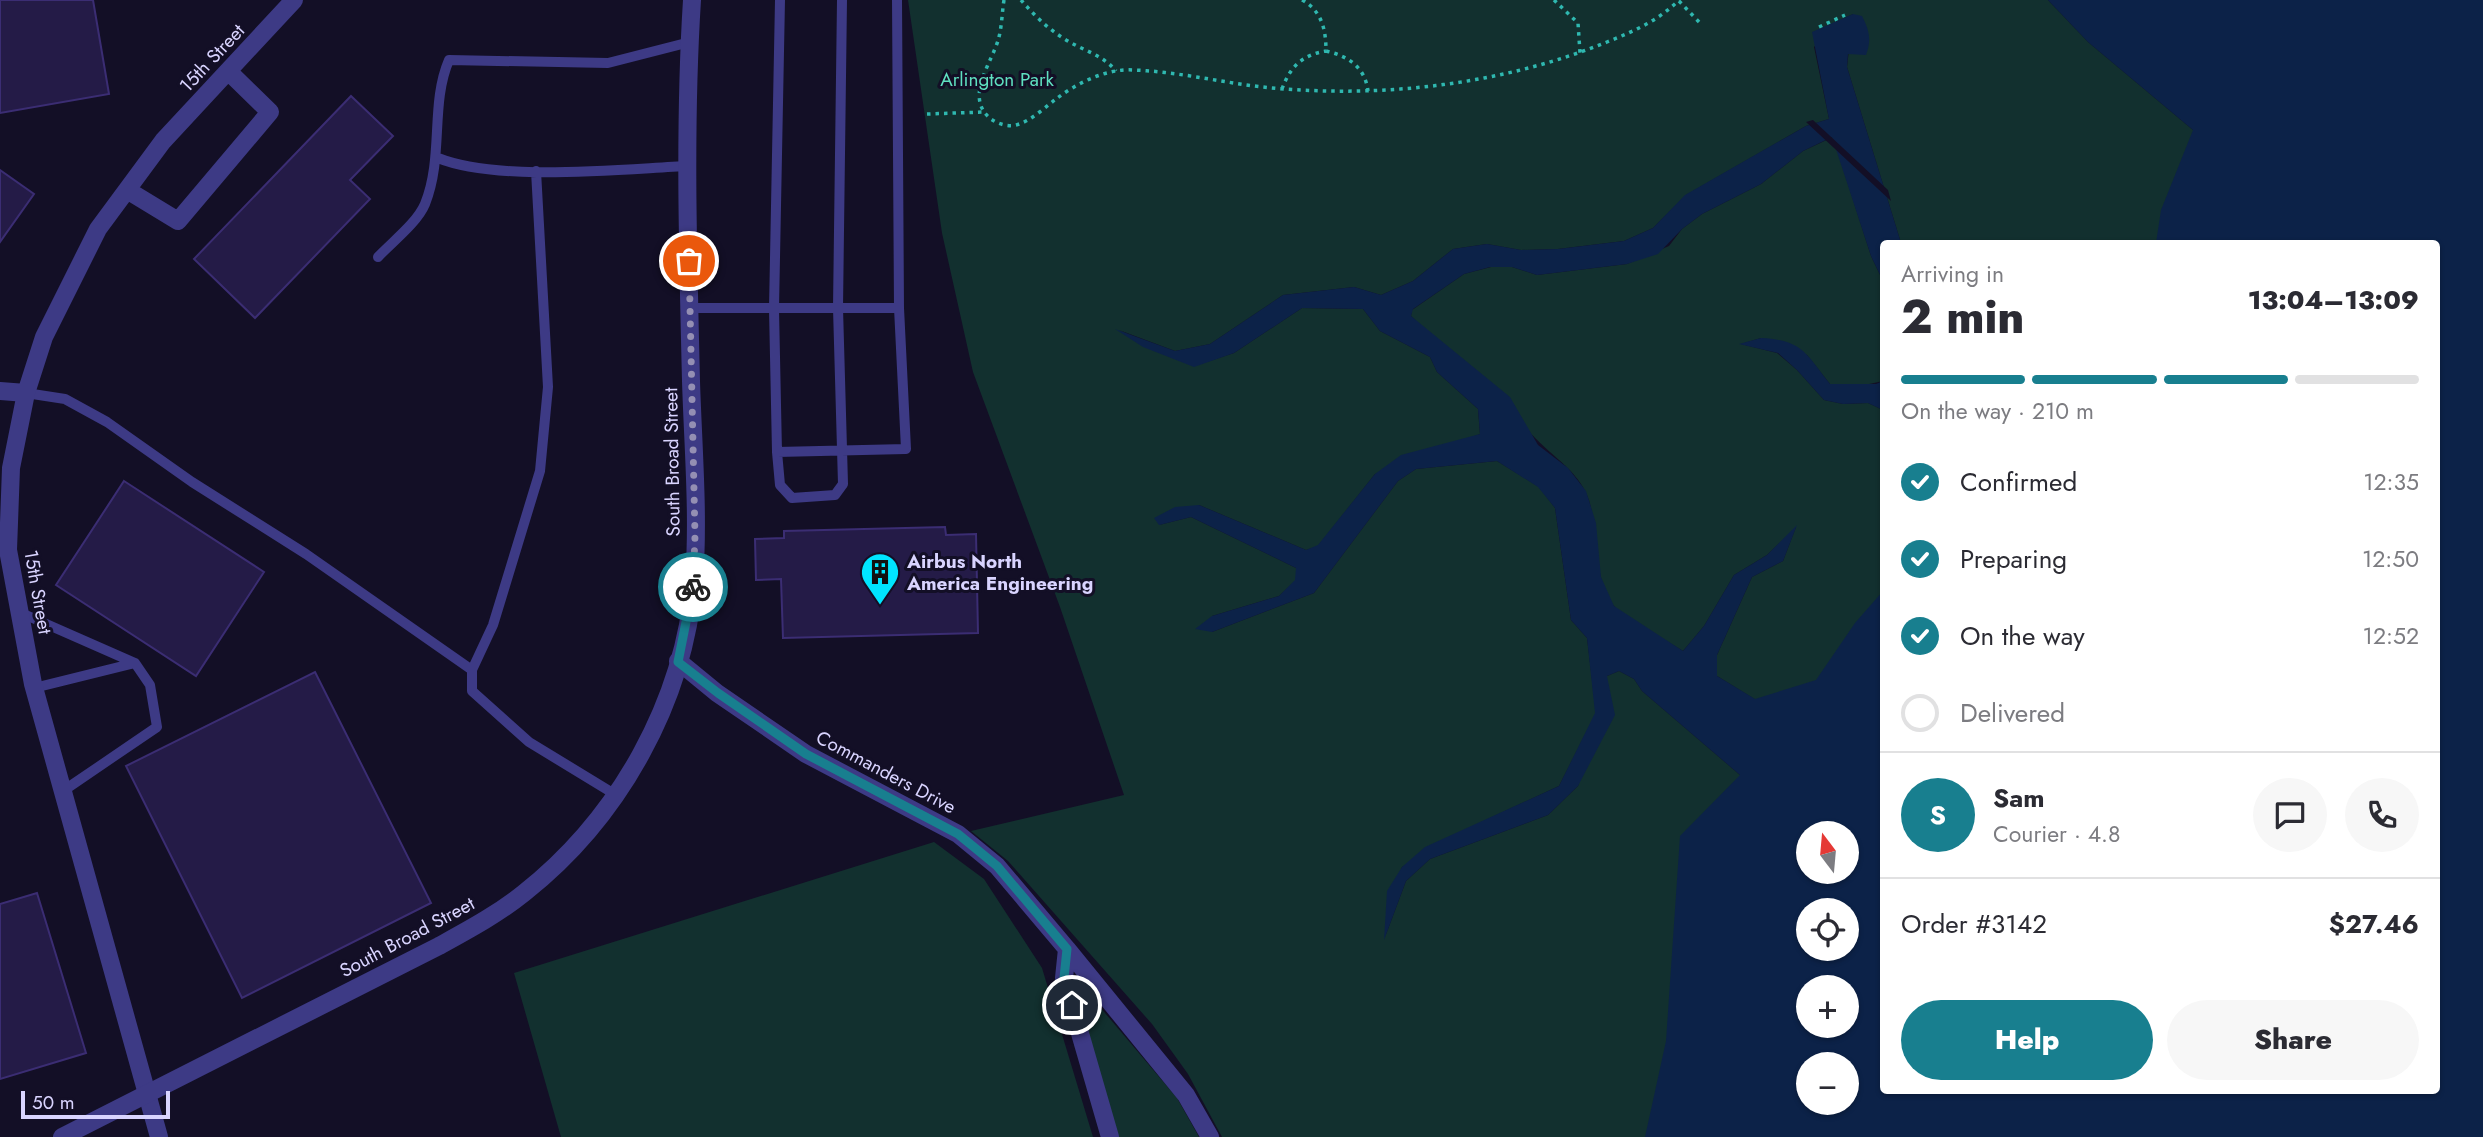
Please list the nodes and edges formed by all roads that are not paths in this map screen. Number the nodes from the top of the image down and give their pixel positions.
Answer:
1 (294, 0) edge
2 (692, 0) edge
3 (780, 0) edge
4 (842, 0) edge
5 (897, 0) edge
6 (690, 42) junction
7 (228, 71) junction
8 (438, 158) junction
9 (688, 166) junction
10 (536, 171) junction
11 (127, 190) junction
12 (378, 257) dead end
13 (690, 308) junction
14 (838, 308) junction
15 (899, 308) junction
16 (774, 309) junction
17 (0, 391) edge
18 (26, 394) junction
19 (841, 450) junction
20 (777, 452) junction
21 (19, 612) junction
22 (678, 662) junction
23 (135, 663) junction
24 (472, 670) junction
25 (34, 688) junction
26 (63, 791) junction
27 (616, 795) junction
28 (1067, 949) junction
29 (148, 1093) junction
30 (62, 1137) edge
31 (159, 1137) edge
32 (1110, 1137) edge
33 (1210, 1137) edge

1 - 7 street, 15th Street
2 - 6 street, South Broad Street
3 - 16 lane
4 - 14 lane
5 - 15 lane
6 - 8 lane
6 - 9 street, South Broad Street
7 - 11 street, 15th Street
7 - 11 street
8 - 10 lane
8 - 12 lane
9 - 10 lane
9 - 13 street, South Broad Street
10 - 24 lane
11 - 18 street, 15th Street
13 - 16 lane
13 - 22 street, South Broad Street
14 - 15 lane
14 - 16 lane
14 - 19 lane
15 - 19 lane
16 - 20 lane
17 - 18 street
18 - 21 street, 15th Street
18 - 24 lane
19 - 20 lane
19 - 20 lane
21 - 23 lane
21 - 25 street, 15th Street
22 - 27 street, South Broad Street
22 - 28 street, Commanders Drive
23 - 25 lane
23 - 26 lane
24 - 27 lane
25 - 26 street, 15th Street
26 - 29 street, 15th Street
27 - 29 street, South Broad Street
28 - 32 street
28 - 33 street, Commanders Drive
29 - 30 street, South Broad Street
29 - 31 street, 15th Street

